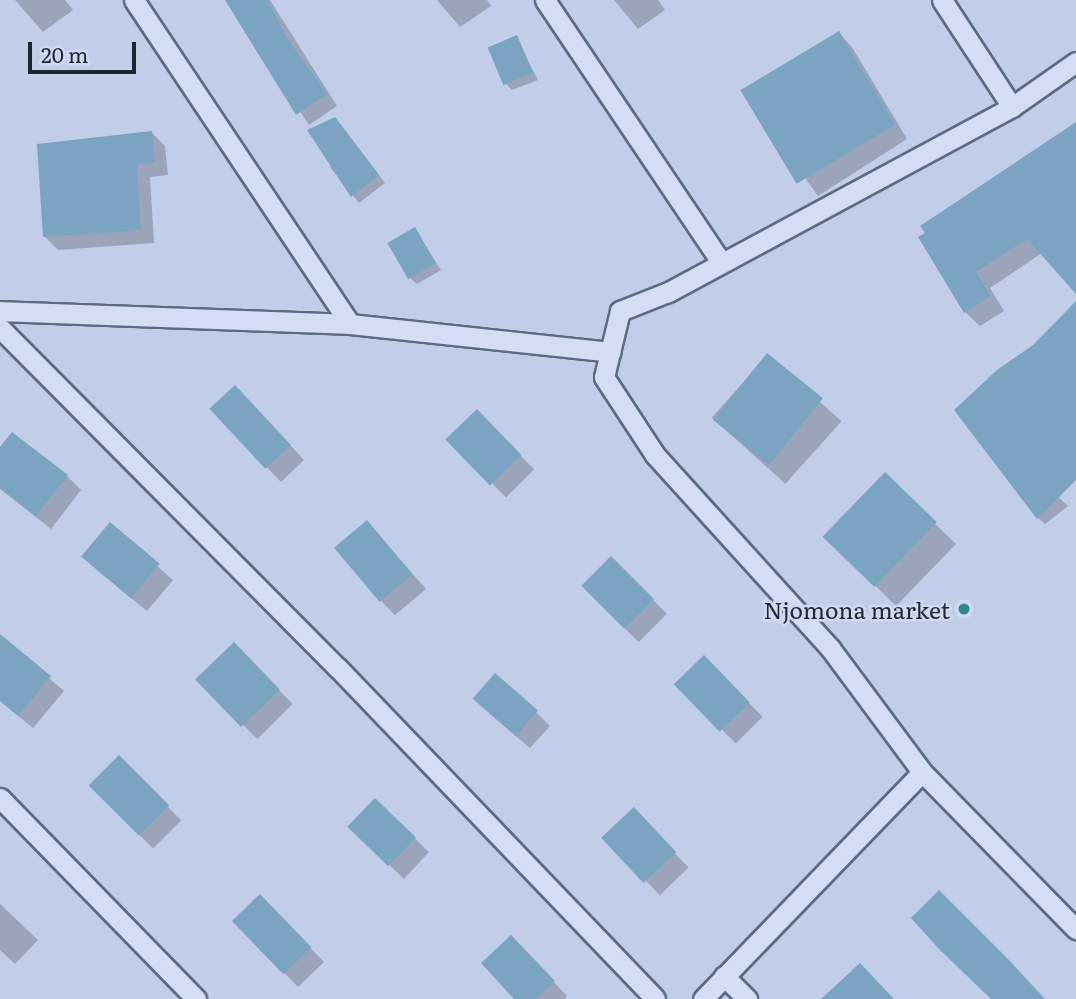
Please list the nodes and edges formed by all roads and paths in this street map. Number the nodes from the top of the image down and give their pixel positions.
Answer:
1 (134, 0) edge
2 (545, 0) edge
3 (942, 0) edge
4 (1076, 62) edge
5 (1012, 107) junction
6 (721, 262) junction
7 (0, 311) edge
8 (350, 324) junction
9 (0, 328) edge
10 (610, 352) junction
11 (922, 772) junction
12 (0, 798) edge
13 (1076, 929) edge
14 (724, 976) junction
15 (196, 999) edge
16 (655, 999) edge
17 (703, 999) edge
18 (747, 999) edge

1 - 8 lane
2 - 6 lane
3 - 5 lane
4 - 5 lane
5 - 6 lane
6 - 10 lane
7 - 8 lane
8 - 10 lane
9 - 16 lane
10 - 11 lane
11 - 13 lane
11 - 14 lane
12 - 15 lane
14 - 17 lane
14 - 18 lane

